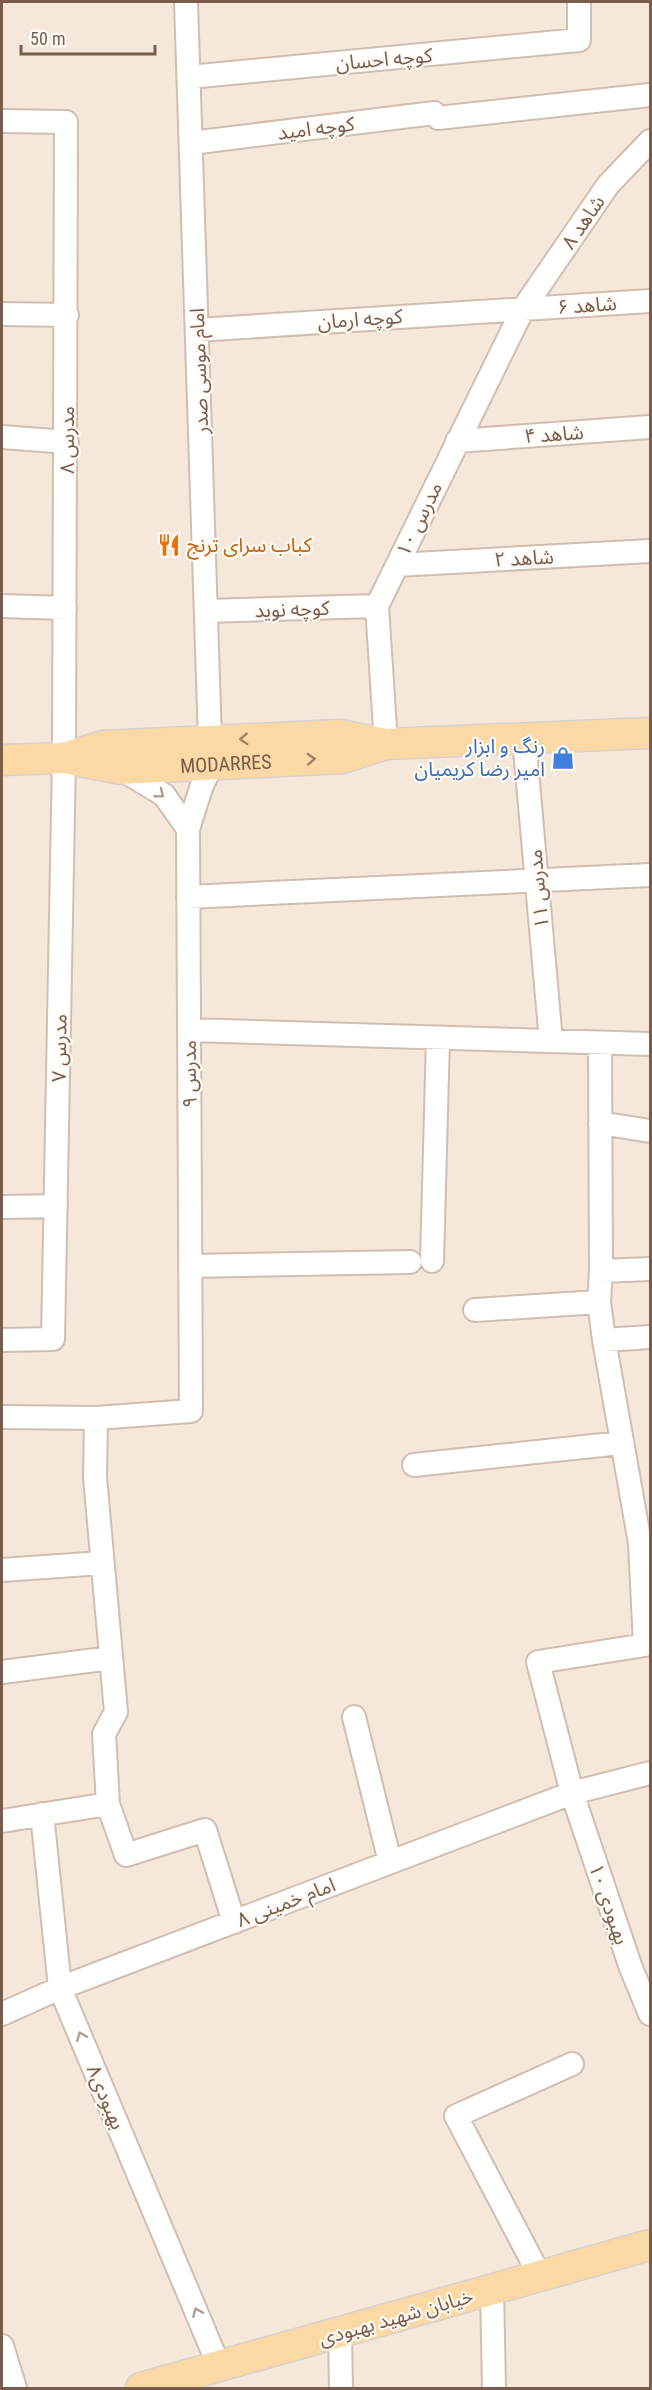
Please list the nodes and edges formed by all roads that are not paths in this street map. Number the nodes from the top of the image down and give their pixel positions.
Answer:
1 (186, 2) edge
2 (579, 2) edge
3 (189, 77) junction
4 (651, 95) edge
5 (2, 121) edge
6 (651, 141) edge
7 (191, 143) junction
8 (651, 301) edge
9 (523, 309) junction
10 (2, 314) edge
11 (67, 315) junction
12 (197, 330) junction
13 (651, 427) edge
14 (2, 437) edge
15 (457, 441) junction
16 (67, 442) junction
17 (651, 551) edge
18 (397, 565) junction
19 (2, 606) edge
20 (377, 606) junction
21 (65, 608) junction
22 (207, 611) junction
23 (651, 733) edge
24 (524, 738) junction
25 (386, 744) junction
26 (211, 752) junction
27 (64, 758) junction
28 (2, 760) edge
29 (121, 769) junction
30 (188, 830) junction
31 (651, 875) edge
32 (537, 880) junction
33 (188, 897) junction
34 (189, 1030) junction
35 (438, 1038) junction
36 (551, 1041) junction
37 (600, 1042) junction
38 (651, 1044) edge
39 (600, 1123) junction
40 (651, 1131) edge
41 (56, 1206) junction
42 (2, 1207) edge
43 (190, 1266) junction
44 (651, 1269) edge
45 (601, 1271) junction
46 (599, 1302) junction
47 (475, 1310) dead end
48 (651, 1337) edge
49 (2, 1340) edge
50 (604, 1340) junction
51 (2, 1417) edge
52 (96, 1418) junction
53 (621, 1443) junction
54 (414, 1465) dead end
55 (102, 1563) junction
56 (2, 1570) edge
57 (111, 1658) junction
58 (2, 1672) edge
59 (354, 1717) dead end
60 (651, 1773) edge
61 (572, 1793) junction
62 (108, 1804) junction
63 (42, 1814) junction
64 (2, 1821) edge
65 (390, 1863) junction
66 (234, 1922) junction
67 (641, 1965) edge
68 (60, 1988) junction
69 (2, 2014) edge
70 (651, 2014) edge
71 (572, 2064) dead end
72 (651, 2245) edge
73 (540, 2276) junction
74 (492, 2289) junction
75 (340, 2332) junction
76 (2, 2346) edge
77 (219, 2366) junction
78 (174, 2384) edge
79 (15, 2388) edge
80 (141, 2388) edge
81 (341, 2388) edge
82 (494, 2388) edge

1 - 3 street, امام موسی صدر
2 - 3 street, کوچه احسان
3 - 7 street, امام موسی صدر
4 - 7 street, کوچه امید
5 - 11 street, مدرس ۸
6 - 9 street, شاهد ۸
7 - 12 street, امام موسی صدر
8 - 9 street, شاهد ۶
9 - 12 street, کوچه ارمان
9 - 15 street, مدرس ۱۰
10 - 11 street
11 - 16 street, مدرس ۸
12 - 22 street, امام موسی صدر
13 - 15 street, شاهد ۴
14 - 16 street
15 - 18 street, مدرس ۱۰
16 - 21 street, مدرس ۸
17 - 18 street, شاهد ۲
18 - 20 street, مدرس ۱۰
19 - 21 street
20 - 22 street, کوچه نوید
20 - 25 street, مدرس ۱۰
21 - 27 street, مدرس ۸
22 - 26 street, امام موسی صدر
23 - 24 main road, MODARRES
24 - 25 main road, MODARRES
24 - 32 street, مدرس ۱۱
25 - 26 main road, MODARRES
26 - 27 main road, MODARRES
26 - 29 main road, MODARRES
26 - 30 street, مدرس ۹
27 - 28 main road, MODARRES
27 - 29 main road, MODARRES
27 - 41 street, مدرس ۷
29 -> 30 street
30 - 33 street, مدرس ۹
31 - 32 street
32 - 33 street
32 - 36 street, مدرس ۱۱
33 - 34 street, مدرس ۹
34 - 35 street
34 - 43 street, مدرس ۹
35 - 36 street
35 - 43 street
36 - 37 street
37 - 38 street
37 - 39 street
39 - 40 street
39 - 45 street
41 - 42 street
41 - 49 street, مدرس ۷
43 - 52 street, مدرس ۹
44 - 45 street
45 - 46 street
46 - 47 street
46 - 50 street
48 - 50 street
50 - 53 street
51 - 52 street
52 - 55 street
53 - 54 street
53 - 61 street, بهبودی ۱۰
55 - 56 street
55 - 57 street
57 - 58 street
57 - 62 street
59 - 65 street
60 - 61 street, امام خمینی ۸
61 - 65 street, امام خمینی ۸
61 - 67 street, بهبودی ۱۰
62 - 63 street
62 - 66 street
63 - 64 street
63 - 68 street, بهبودی۸
65 - 66 street, امام خمینی ۸
66 - 68 street, امام خمینی ۸
67 - 70 street, بهبودی ۱۰
68 - 69 street, امام خمینی ۸
77 -> 68 street, بهبودی۸
71 - 73 street
72 - 73 main road, خیابان شهید بهبودی
73 - 74 main road, خیابان شهید بهبودی
74 - 75 main road, خیابان شهید بهبودی
74 - 82 street
75 - 77 main road, خیابان شهید بهبودی
75 - 81 street
76 - 79 street
77 - 78 main road, خیابان شهید بهبودی
78 - 80 main road, خیابان شهید بهبودی

